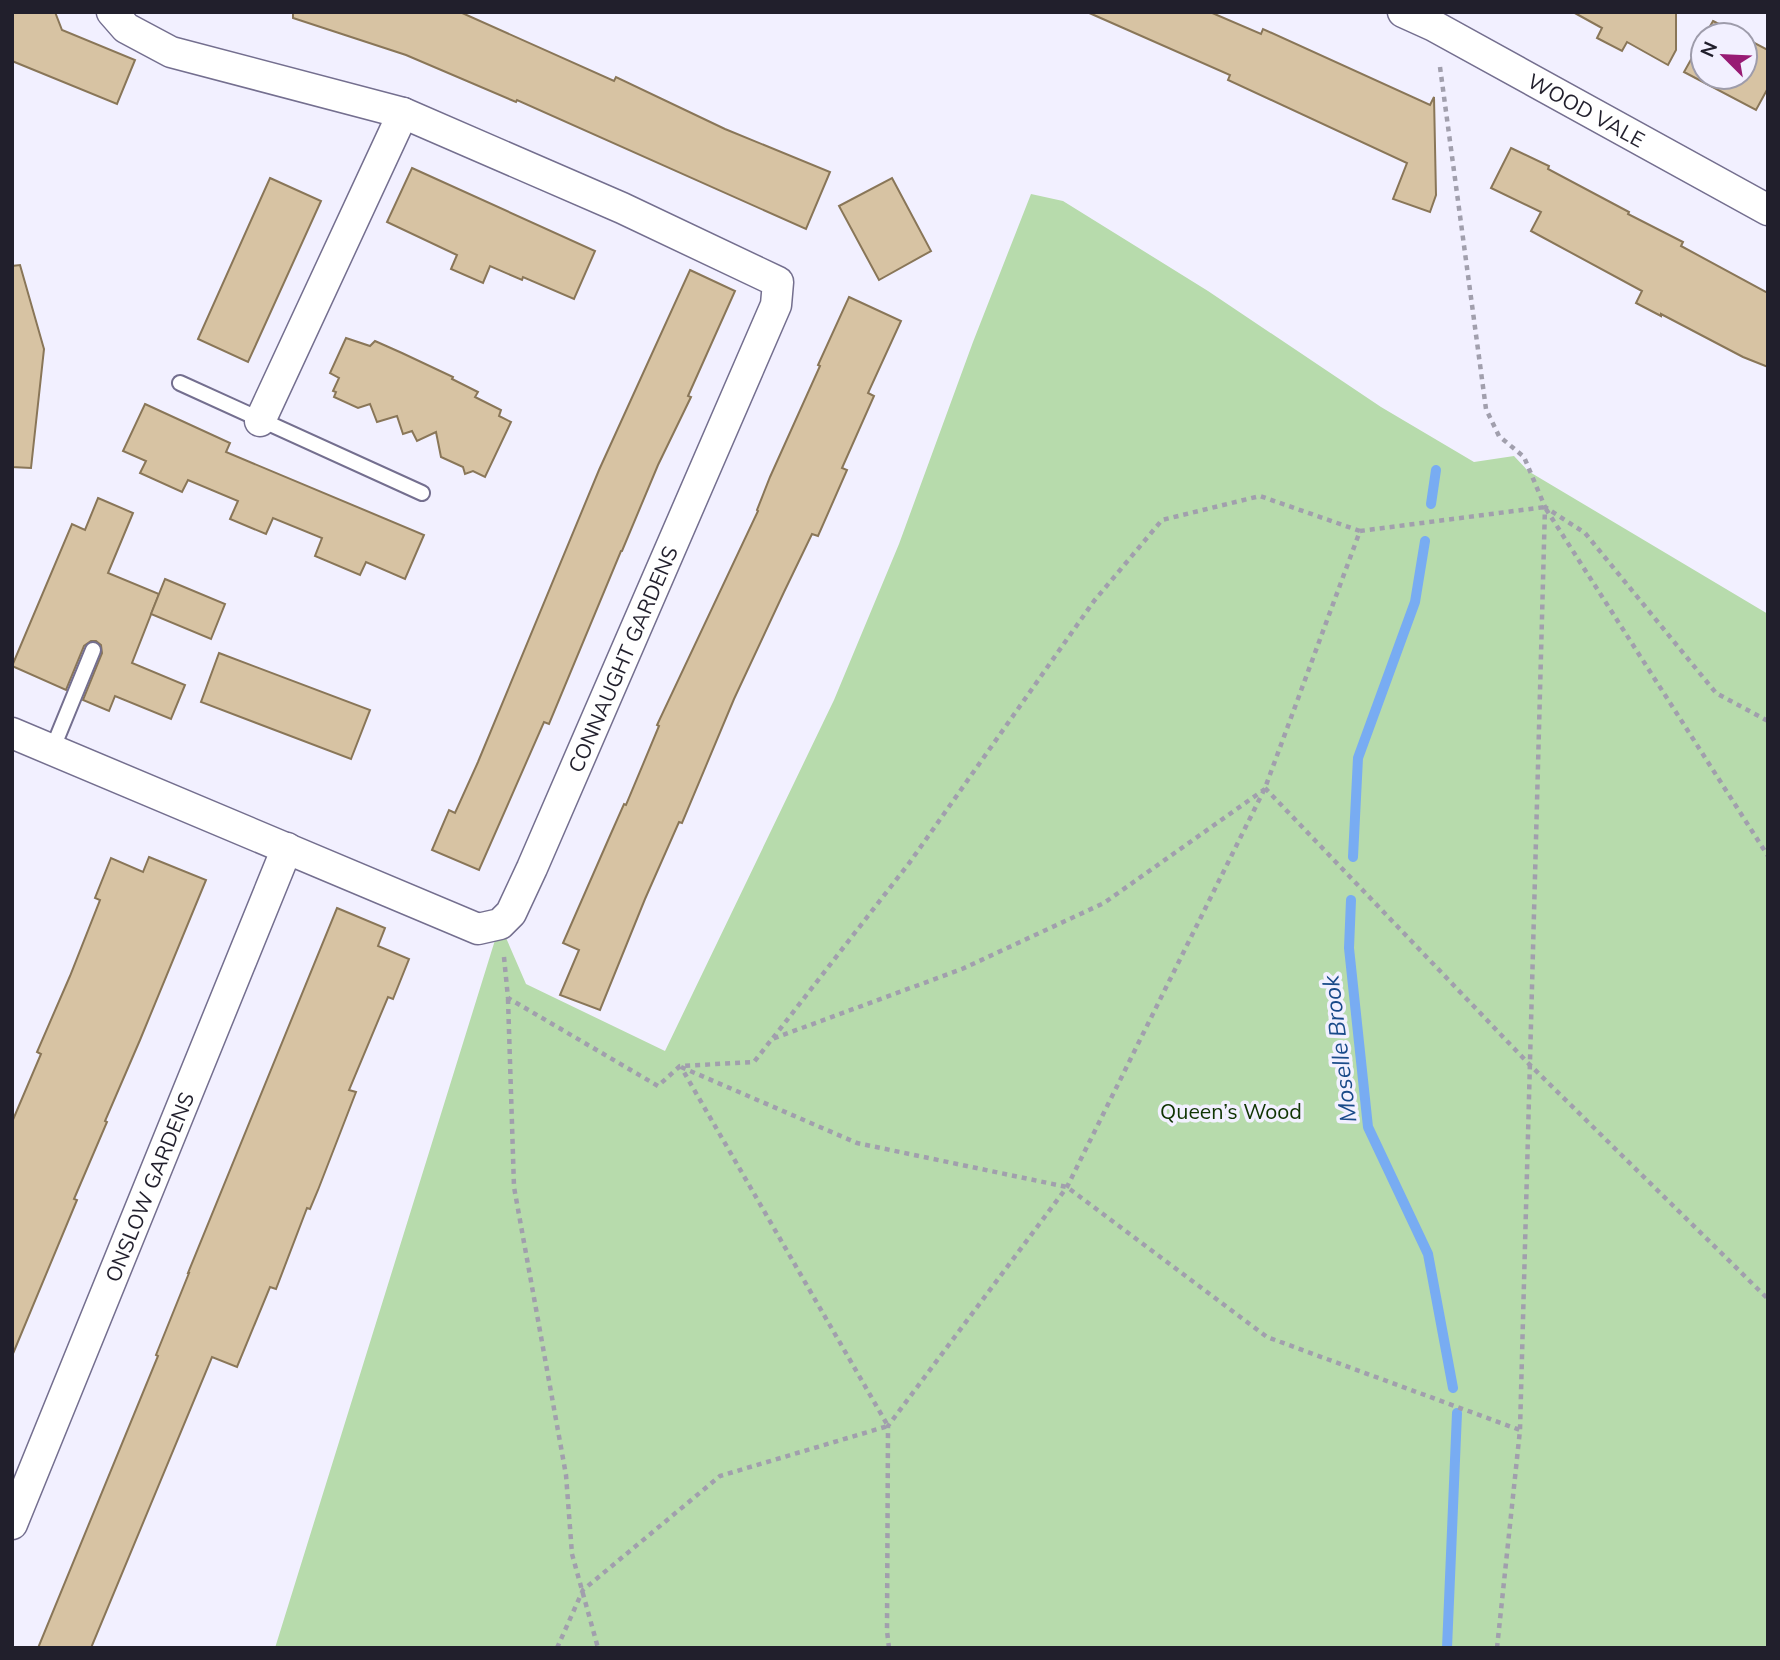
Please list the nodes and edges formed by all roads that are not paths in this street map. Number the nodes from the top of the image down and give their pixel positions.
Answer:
1 (112, 12) edge
2 (1403, 12) edge
3 (403, 113) junction
4 (1768, 210) edge
5 (180, 383) dead end
6 (260, 421) junction
7 (422, 493) dead end
8 (93, 650) dead end
9 (12, 733) edge
10 (52, 750) junction
11 (287, 848) junction
12 (12, 1524) edge

1 - 3 street, CONNAUGHT GARDENS
2 - 4 street, WOOD VALE
3 - 6 street
3 - 11 street, CONNAUGHT GARDENS
5 - 6 lane
6 - 7 lane
8 - 10 lane
9 - 10 street
10 - 11 street
11 - 12 street, ONSLOW GARDENS

